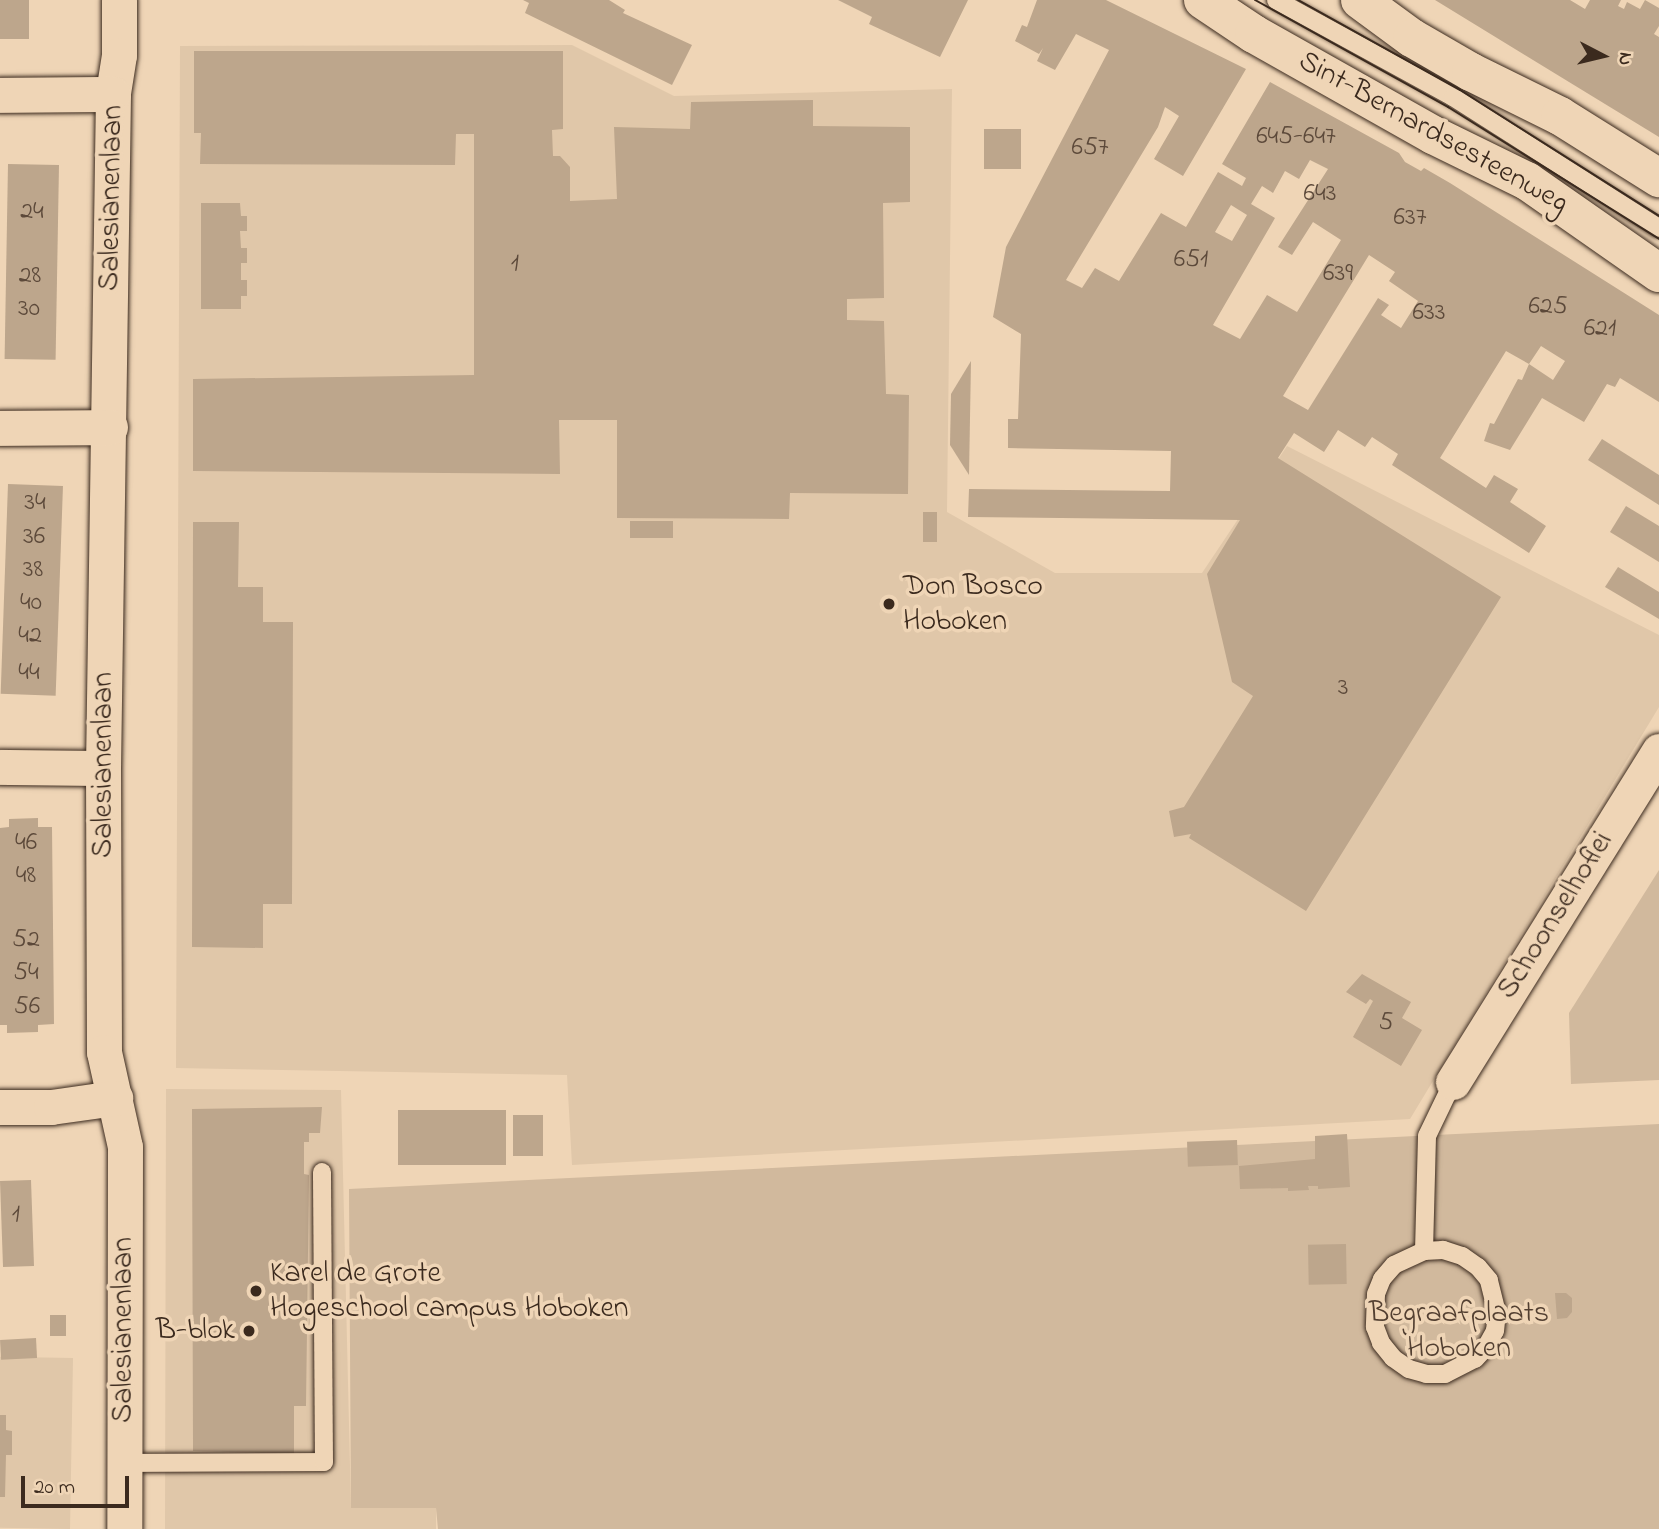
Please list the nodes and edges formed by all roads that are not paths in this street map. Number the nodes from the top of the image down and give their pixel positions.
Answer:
1 (119, 0) edge
2 (1203, 0) edge
3 (1276, 0) edge
4 (1360, 0) edge
5 (113, 94) junction
6 (0, 95) edge
7 (1659, 178) edge
8 (1659, 228) edge
9 (1659, 273) edge
10 (0, 428) edge
11 (110, 428) junction
12 (1659, 751) edge
13 (0, 767) edge
14 (103, 768) junction
15 (1452, 1082) joint
16 (115, 1098) junction
17 (0, 1107) edge
18 (322, 1172) dead end
19 (1424, 1251) junction
20 (124, 1463) junction
21 (124, 1529) edge

1 - 5 street, Salesianenlaan
2 - 9 main road, Sint-Bernardsesteenweg
3 - 8 lane
4 - 7 main road
5 - 6 street
5 - 11 street, Salesianenlaan
10 - 11 street
11 - 14 street, Salesianenlaan
12 - 15 street, Schoonselhoflei
13 - 14 street
14 - 16 street, Salesianenlaan
15 - 19 lane
16 - 17 street
16 - 20 street, Salesianenlaan
18 - 20 lane
19 - 19 lane
20 - 21 street, Salesianenlaan

